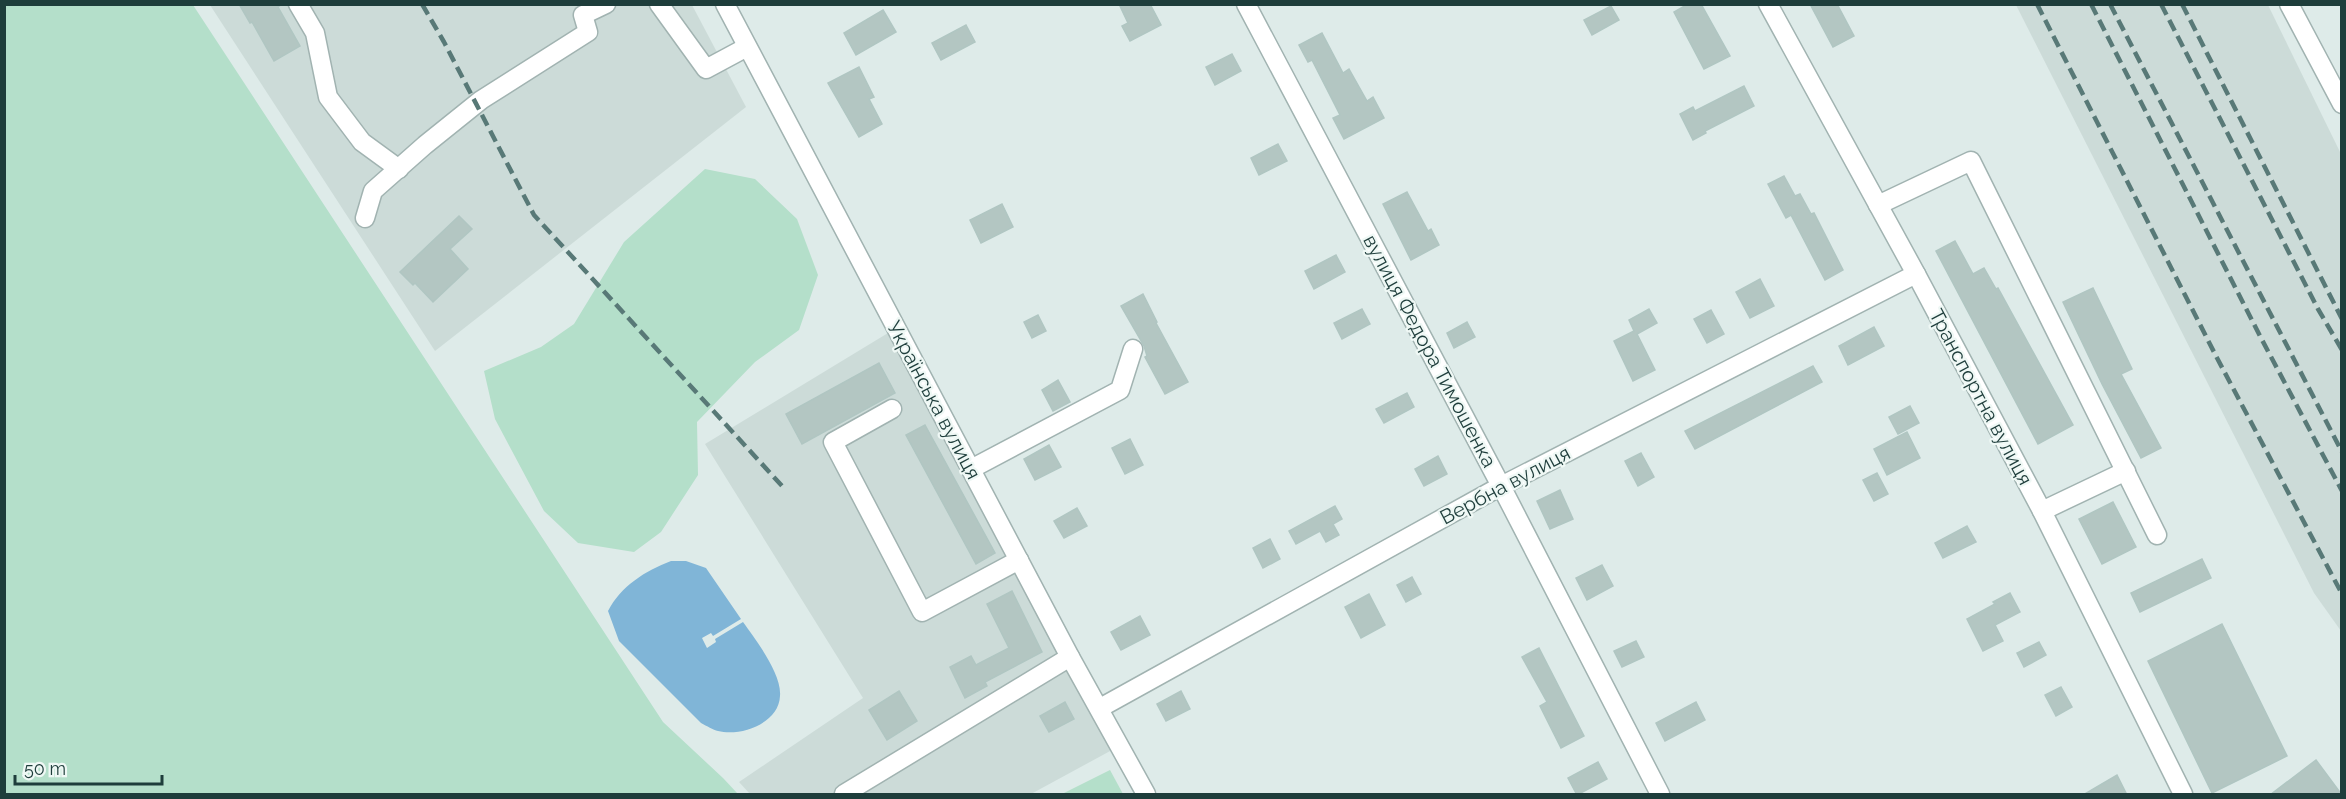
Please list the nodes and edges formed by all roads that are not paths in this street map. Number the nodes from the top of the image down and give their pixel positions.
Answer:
1 (298, 4) edge
2 (606, 4) edge
3 (658, 4) edge
4 (725, 4) edge
5 (1246, 4) edge
6 (1768, 4) edge
7 (2289, 4) edge
8 (747, 47) junction
9 (2342, 104) edge
10 (399, 169) junction
11 (1878, 205) junction
12 (365, 218) dead end
13 (1916, 274) junction
14 (1133, 349) dead end
15 (892, 409) dead end
16 (971, 469) junction
17 (2126, 471) junction
18 (1501, 486) junction
19 (2042, 511) junction
20 (2157, 535) dead end
21 (1019, 560) junction
22 (1070, 657) junction
23 (1100, 708) junction
24 (844, 795) edge
25 (1146, 795) edge
26 (1660, 795) edge
27 (2183, 795) edge

1 - 10 street
2 - 10 street
3 - 8 street
4 - 8 street, Українська вулиця
5 - 18 street, вулиця Федора Тимошенка
6 - 11 street, Транспортна вулиця
7 - 9 street
8 - 16 street, Українська вулиця
10 - 12 street
11 - 13 street, Транспортна вулиця
11 - 17 street
13 - 18 street, Вербна вулиця
13 - 19 street, Транспортна вулиця
14 - 16 street
15 - 21 street
16 - 21 street, Українська вулиця
17 - 19 street
17 - 20 street
18 - 23 street, Вербна вулиця
18 - 26 street, вулиця Федора Тимошенка
19 - 27 street, Транспортна вулиця
21 - 22 street, Українська вулиця
22 - 23 street, Українська вулиця
22 - 24 street
23 - 25 street, Українська вулиця

